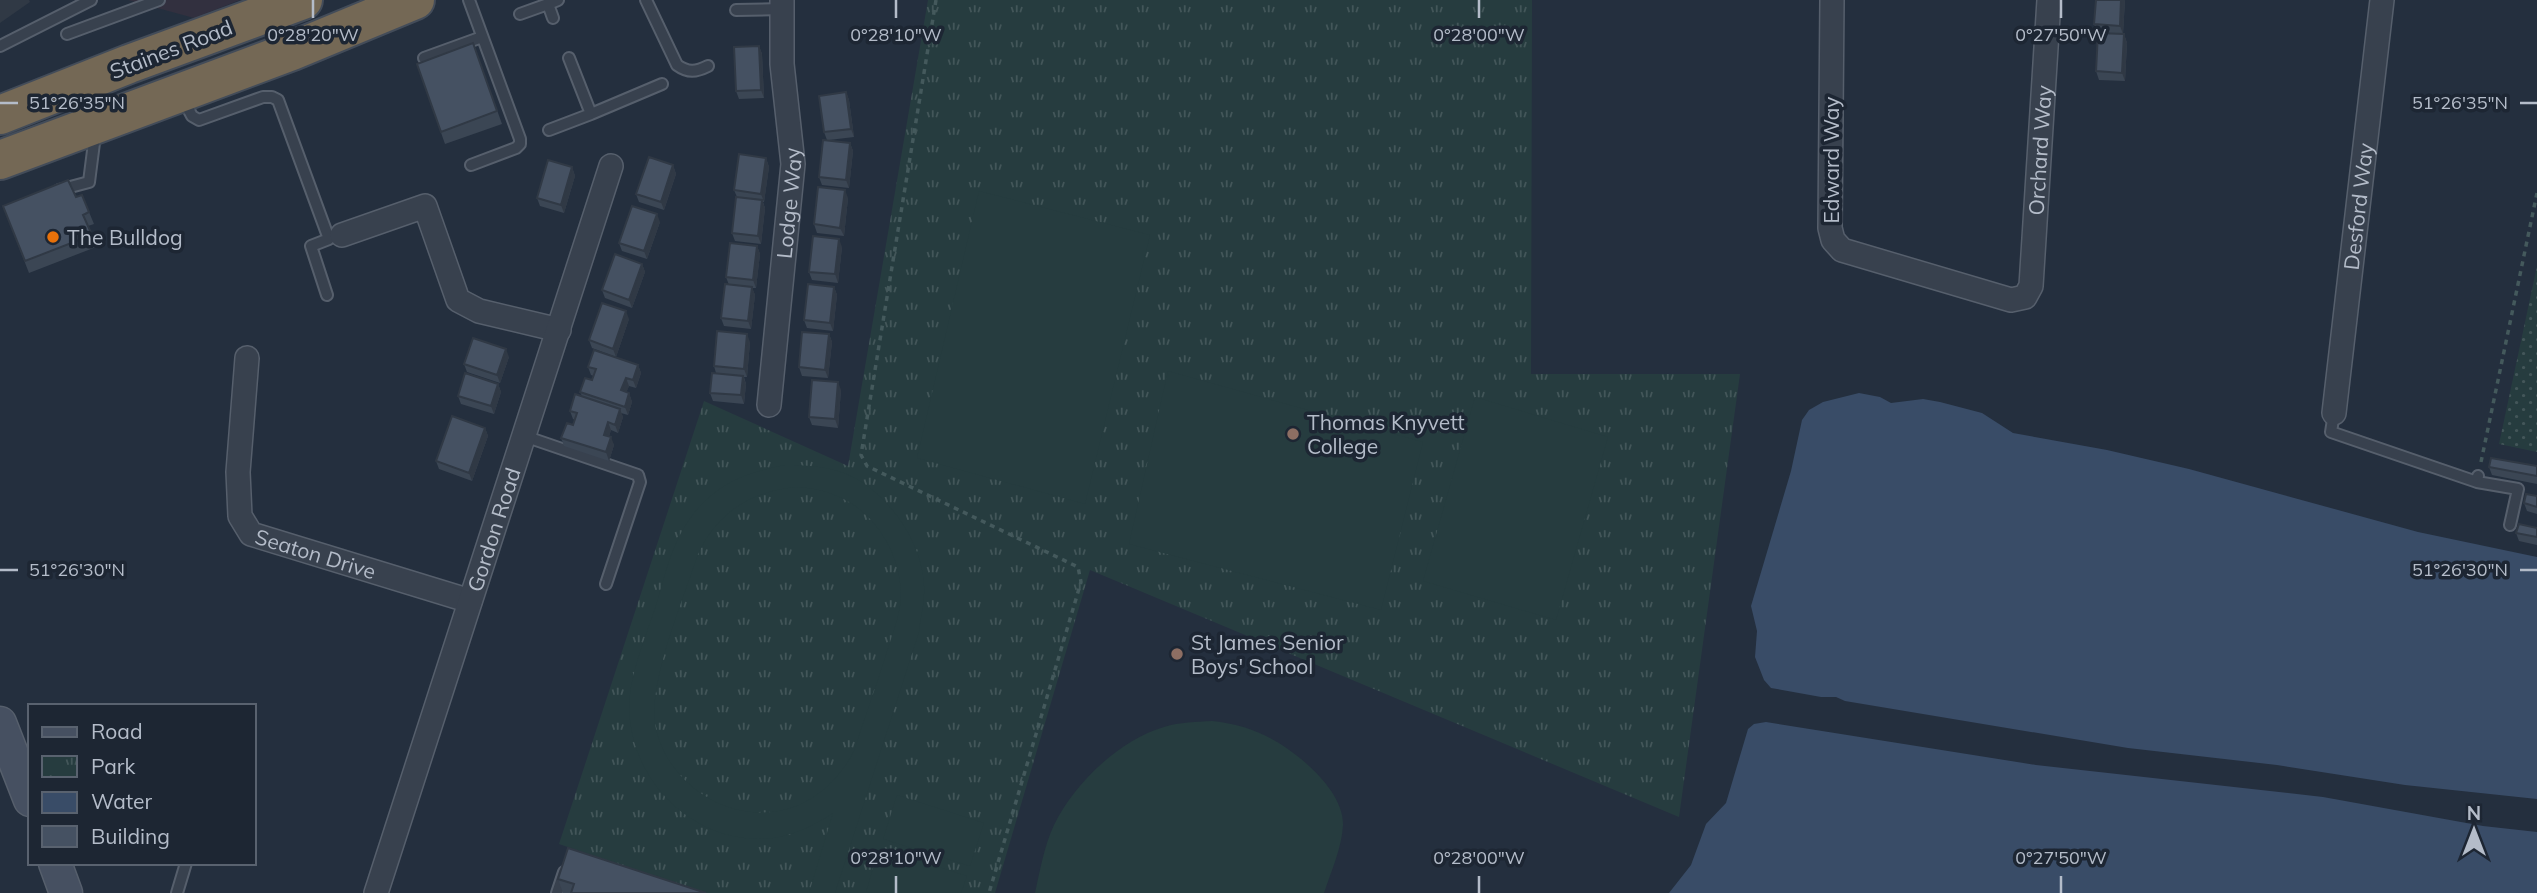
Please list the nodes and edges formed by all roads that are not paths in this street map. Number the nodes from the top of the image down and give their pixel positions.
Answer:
1 (91, 0) edge
2 (159, 0) edge
3 (303, 0) edge
4 (415, 0) edge
5 (469, 0) edge
6 (646, 0) edge
7 (1832, 0) edge
8 (2049, 0) edge
9 (2382, 0) edge
10 (553, 2) edge
11 (782, 5) edge
12 (736, 10) dead end
13 (520, 14) dead end
14 (553, 18) dead end
15 (67, 34) dead end
16 (482, 37) junction
17 (0, 46) edge
18 (424, 58) edge
19 (569, 58) dead end
20 (708, 66) dead end
21 (662, 84) dead end
22 (180, 94) junction
23 (590, 114) junction
24 (0, 116) edge
25 (97, 125) junction
26 (549, 130) dead end
27 (0, 160) edge
28 (471, 165) dead end
29 (611, 166) dead end
30 (51, 193) edge
31 (342, 235) dead end
32 (327, 295) dead end
33 (2025, 297) joint
34 (559, 330) junction
35 (247, 358) dead end
36 (769, 405) dead end
37 (2334, 413) joint
38 (524, 436) junction
39 (2510, 525) dead end
40 (606, 584) dead end
41 (470, 601) junction
42 (1, 731) edge
43 (28, 795) edge
44 (569, 858) edge
45 (56, 865) edge
46 (185, 865) edge
47 (66, 893) edge
48 (177, 893) edge
49 (376, 893) edge
50 (557, 893) edge

1 - 17 lane
2 - 15 lane
3 - 24 highway, Staines Road
4 - 22 highway
5 - 16 lane
6 - 20 lane
7 - 33 street, Edward Way
8 - 33 street, Orchard Way
9 - 37 street, Desford Way
10 - 13 lane
10 - 14 lane
11 - 12 lane
11 - 36 street, Lodge Way
16 - 18 lane
16 - 28 lane
19 - 23 lane
21 - 23 lane
22 - 25 highway
22 - 32 lane
23 - 26 lane
25 - 27 highway
25 - 30 lane
29 - 34 street, Gordon Road
31 - 34 street
34 - 38 street, Gordon Road
35 - 41 street, Seaton Drive
37 - 39 lane
38 - 40 lane
38 - 41 street, Gordon Road
41 - 49 street, Gordon Road
42 - 43 main road
44 - 50 lane
45 - 47 main road
46 - 48 lane

